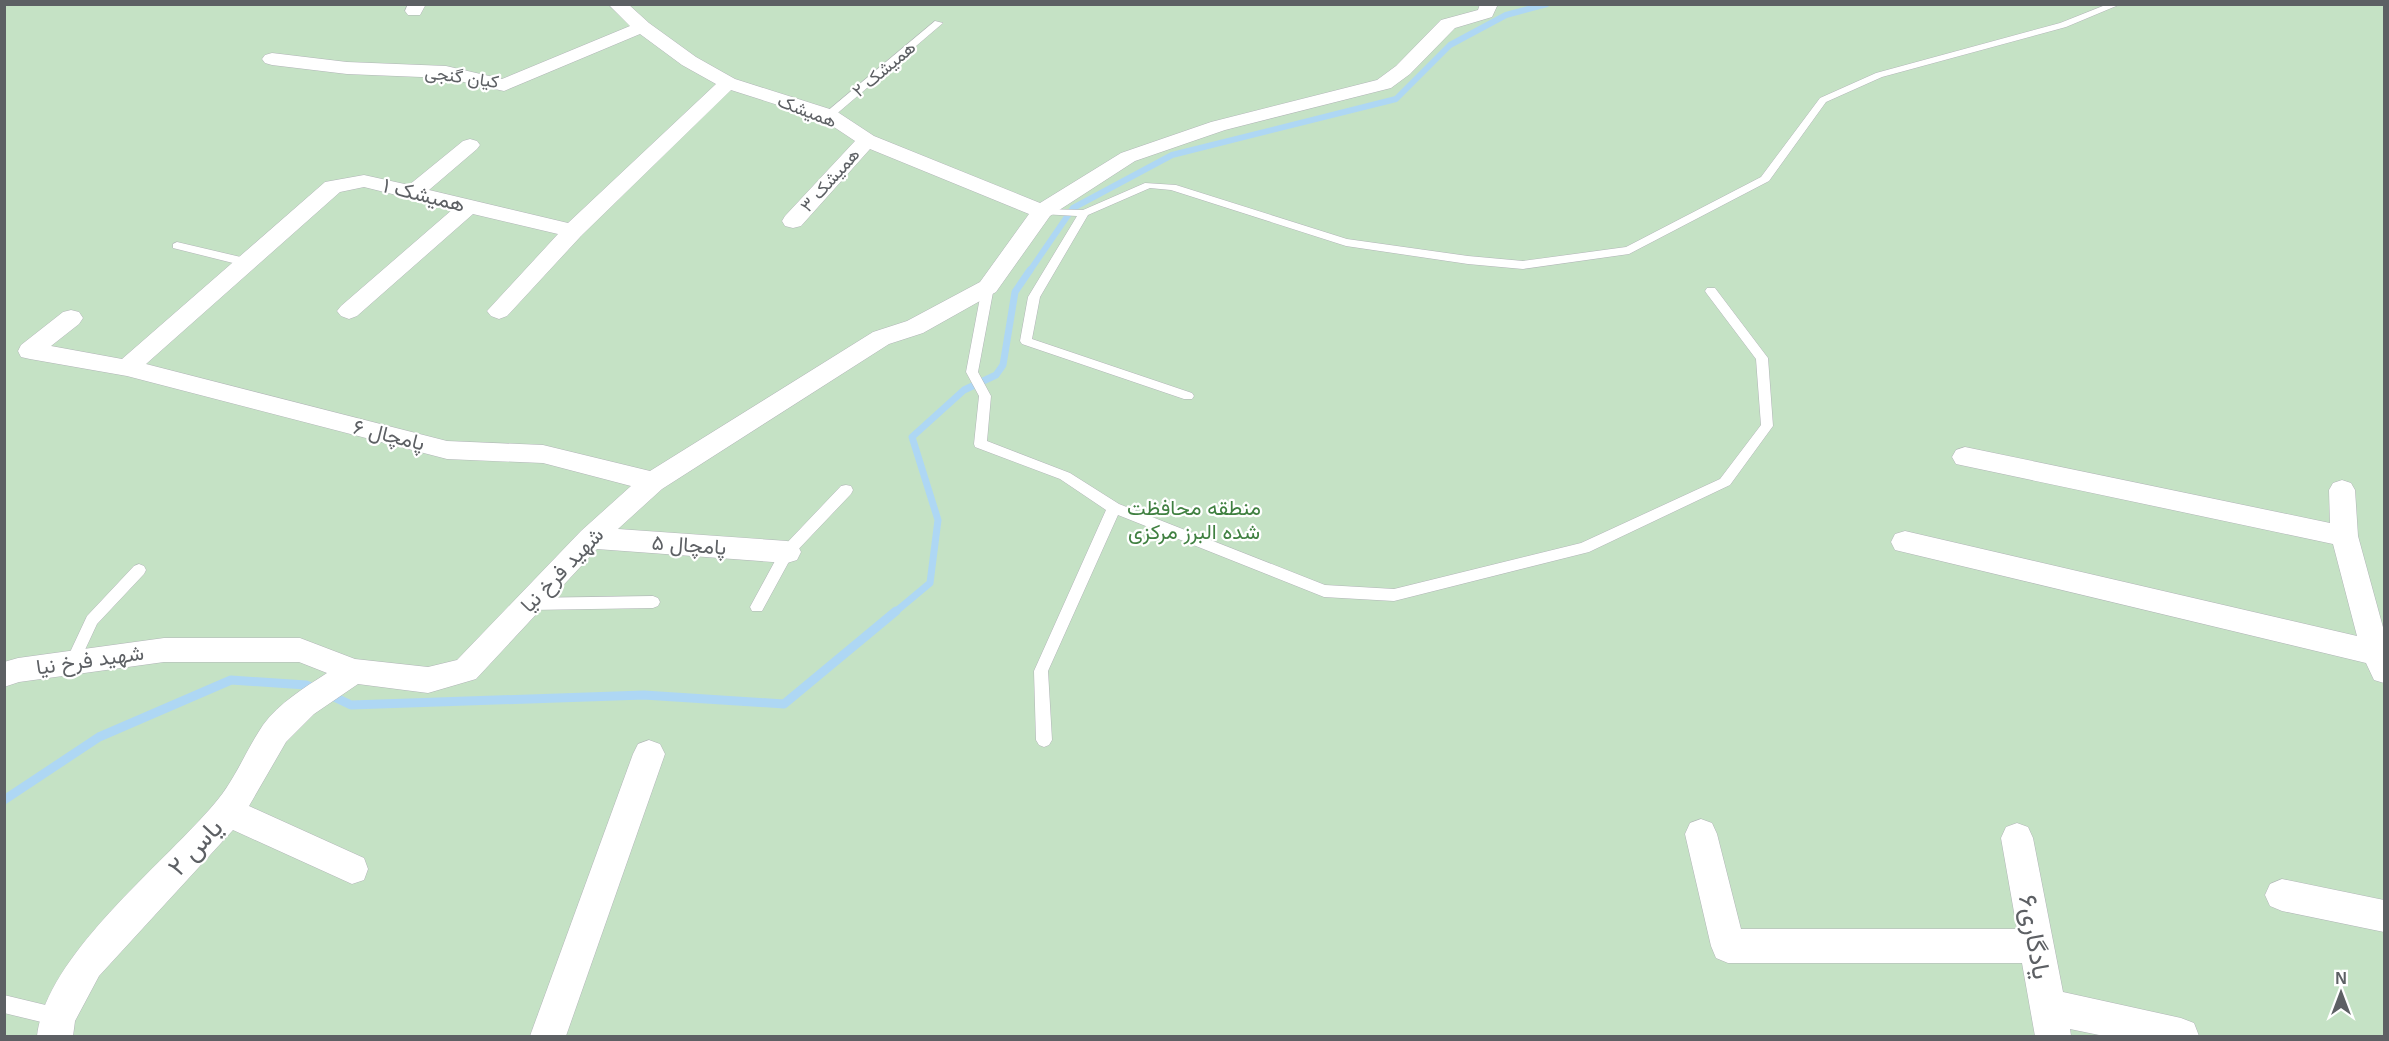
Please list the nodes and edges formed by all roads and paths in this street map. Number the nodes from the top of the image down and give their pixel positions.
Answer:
1 (616, 4) edge
2 (1489, 4) edge
3 (2118, 4) edge
4 (939, 23) dead end
5 (642, 27) junction
6 (272, 59) dead end
7 (729, 83) junction
8 (829, 115) junction
9 (867, 140) junction
10 (470, 145) dead end
11 (414, 192) junction
12 (469, 206) junction
13 (1049, 211) junction
14 (1084, 213) junction
15 (792, 221) dead end
16 (573, 231) junction
17 (177, 246) dead end
18 (246, 262) junction
19 (988, 287) junction
20 (1711, 291) dead end
21 (349, 311) dead end
22 (499, 311) dead end
23 (71, 318) dead end
24 (127, 368) junction
25 (1188, 396) dead end
26 (1965, 457) dead end
27 (653, 482) junction
28 (846, 490) dead end
29 (2342, 490) dead end
30 (1114, 508) junction
31 (2344, 536) junction
32 (591, 538) junction
33 (1905, 542) dead end
34 (787, 552) junction
35 (139, 570) dead end
36 (653, 602) dead end
37 (529, 604) junction
38 (757, 607) dead end
39 (2380, 662) edge
40 (72, 663) junction
41 (4, 675) edge
42 (345, 678) junction
43 (1044, 740) dead end
44 (649, 754) dead end
45 (228, 812) junction
46 (1701, 834) dead end
47 (2017, 838) dead end
48 (352, 869) dead end
49 (2282, 895) dead end
50 (2385, 916) edge
51 (2037, 946) junction
52 (4, 1004) edge
53 (2050, 1021) edge
54 (56, 1027) edge
55 (548, 1036) edge
56 (2181, 1036) edge

1 - 5 street, همیشک
2 - 13 street
3 - 14 lane
4 - 8 lane, همیشک ۲
5 - 6 street, کیان گنجی
5 - 7 street, همیشک
7 - 8 street, همیشک
7 - 16 street
8 - 9 street, همیشک
9 - 13 street, همیشک
9 - 15 street, همیشک ۳
10 - 11 street
11 - 12 street, همیشک ۱
11 - 18 street, همیشک ۱
12 - 16 street, همیشک ۱
12 - 21 street
13 - 14 lane
13 - 19 street, شهید فرخ نیا
14 - 25 lane
16 - 22 street
17 - 18 lane
18 - 24 street, همیشک ۱
19 - 27 street, شهید فرخ نیا
19 - 30 lane
20 - 30 lane
23 - 24 street, پامچال ۶
24 - 27 street, پامچال ۶
26 - 31 street
27 - 32 street, شهید فرخ نیا
28 - 34 lane
29 - 31 street
30 - 43 lane
31 - 39 street
32 - 34 street, پامچال ۵
32 - 37 street, شهید فرخ نیا
33 - 39 street
34 - 38 lane
35 - 40 lane
36 - 37 lane
37 - 42 street, شهید فرخ نیا
40 - 41 street, شهید فرخ نیا
40 - 42 street, شهید فرخ نیا
42 - 45 street, یاس ۲
44 - 55 street
45 - 48 street
45 - 54 street, یاس ۲
46 - 51 street
47 - 51 street, یادگاری۶
49 - 50 street
51 - 53 street, یادگاری۶
52 - 54 lane
53 - 56 street

